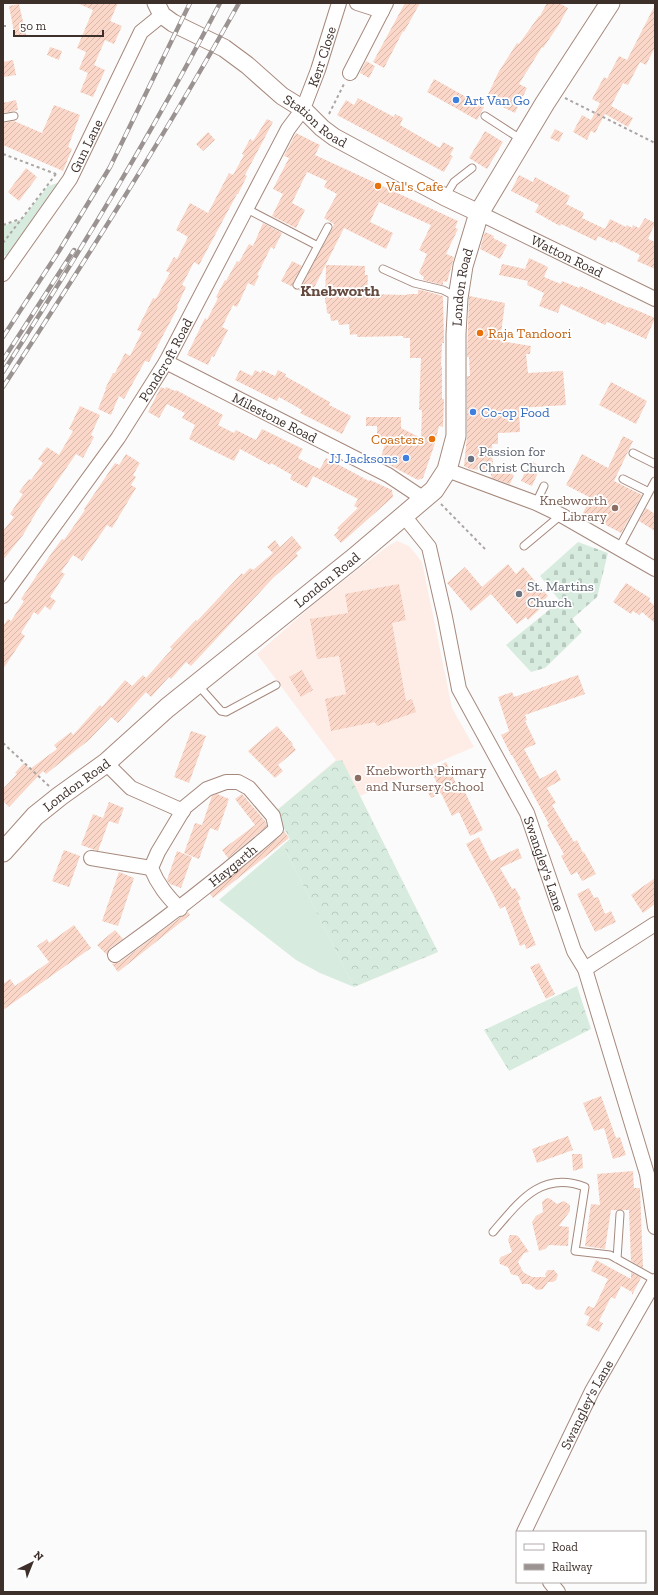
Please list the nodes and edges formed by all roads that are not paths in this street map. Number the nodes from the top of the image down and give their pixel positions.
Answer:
1 (339, 3) edge
2 (357, 3) edge
3 (610, 3) edge
4 (384, 7) edge
5 (159, 9) edge
6 (350, 73) road end
7 (303, 109) junction
8 (14, 116) dead end
9 (485, 116) dead end
10 (3, 118) edge
11 (522, 140) junction
12 (472, 168) dead end
13 (445, 197) junction
14 (245, 208) junction
15 (479, 213) junction
16 (328, 227) dead end
17 (318, 246) junction
18 (382, 269) dead end
19 (4, 271) edge
20 (297, 285) dead end
21 (458, 298) junction
22 (655, 299) edge
23 (166, 362) junction
24 (633, 453) dead end
25 (655, 464) edge
26 (447, 470) junction
27 (623, 479) dead end
28 (655, 482) edge
29 (544, 486) dead end
30 (649, 492) junction
31 (433, 502) junction
32 (536, 503) junction
33 (560, 515) junction
34 (404, 516) junction
35 (524, 546) dead end
36 (619, 548) junction
37 (655, 569) edge
38 (3, 596) edge
39 (197, 683) junction
40 (276, 685) dead end
41 (106, 762) junction
42 (182, 811) junction
43 (3, 852) edge
44 (91, 858) dead end
45 (150, 868) junction
46 (180, 909) junction
47 (655, 924) edge
48 (116, 955) dead end
49 (585, 969) junction
50 (620, 1214) dead end
51 (655, 1227) edge
52 (493, 1232) dead end
53 (617, 1259) junction
54 (655, 1280) edge
55 (524, 1531) edge
56 (551, 1583) edge
57 (558, 1592) edge

1 - 7 street, Kerr Close
2 - 4 street
3 - 11 main road, London Road
4 - 6 street
5 - 7 street, Station Road
5 - 19 street, Gun Lane
7 - 13 street, Station Road
7 - 14 street, Pondcroft Road
8 - 10 lane
9 - 11 lane
11 - 15 main road, London Road
12 - 13 lane
13 - 15 street, Station Road
14 - 17 lane
14 - 23 street, Pondcroft Road
15 - 21 main road, London Road
15 - 22 street, Watton Road
16 - 17 lane
17 - 20 lane
18 - 21 lane
21 - 26 main road, London Road
23 - 31 street, Milestone Road
23 - 38 street, Pondcroft Road
24 - 25 lane
26 - 31 main road, London Road
26 - 32 street
27 - 30 lane
28 - 30 lane
29 - 32 lane
30 - 36 lane
31 - 34 main road, London Road
32 - 33 street
33 - 35 lane
33 - 36 street
34 - 39 main road, London Road
34 - 49 street, Swangley's Lane
36 - 37 street
39 - 40 lane
39 - 41 main road, London Road
41 - 42 street
41 - 43 main road, London Road
42 - 45 street, Haygarth
42 - 46 street, Haygarth
44 - 45 street
45 - 46 street
46 - 48 street
47 - 49 street
49 - 51 street, Swangley's Lane
50 - 53 lane
52 - 53 lane
53 - 54 lane
54 - 55 street, Swangley's Lane
56 - 57 street

